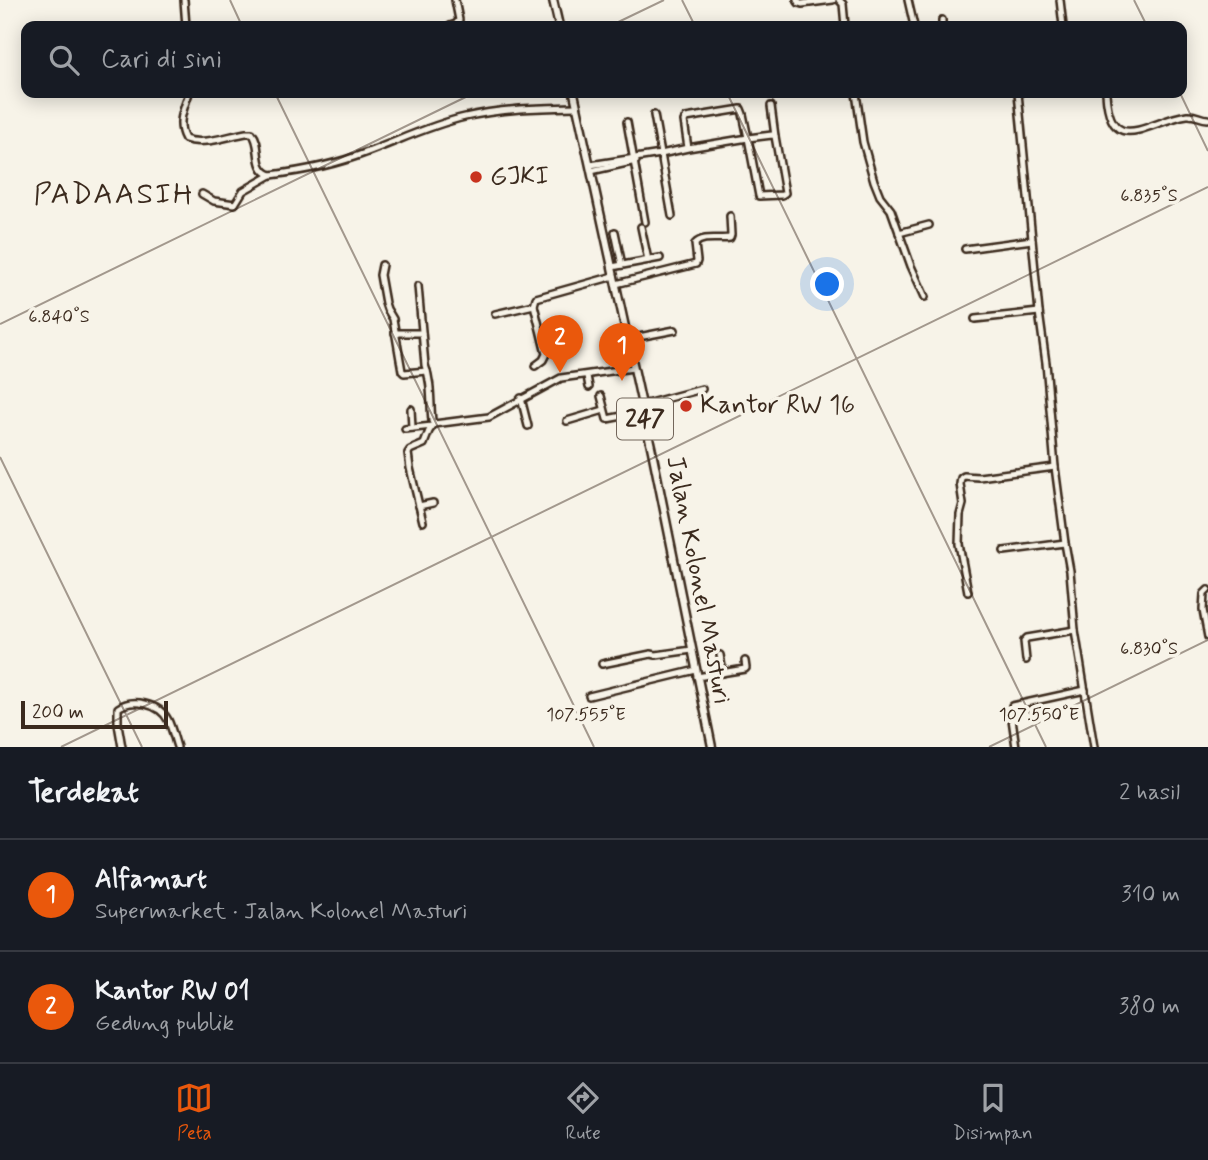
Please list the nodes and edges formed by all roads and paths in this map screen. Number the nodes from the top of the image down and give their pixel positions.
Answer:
1 (184, 0) edge
2 (455, 0) edge
3 (553, 0) edge
4 (797, 0) edge
5 (833, 0) edge
6 (839, 0) edge
7 (908, 0) edge
8 (1059, 0) edge
9 (186, 21) edge
10 (458, 21) edge
11 (558, 21) edge
12 (845, 21) edge
13 (913, 21) edge
14 (1062, 21) edge
15 (187, 98) edge
16 (575, 98) edge
17 (857, 98) edge
18 (1018, 98) edge
19 (1107, 98) edge
20 (771, 106) dead end
21 (577, 107) junction
22 (654, 115) dead end
23 (1208, 119) edge
24 (627, 121) dead end
25 (775, 136) junction
26 (748, 138) junction
27 (688, 148) junction
28 (661, 154) junction
29 (635, 159) junction
30 (591, 168) junction
31 (271, 175) junction
32 (202, 194) dead end
33 (672, 216) dead end
34 (730, 216) dead end
35 (929, 225) dead end
36 (615, 232) dead end
37 (899, 233) junction
38 (1032, 240) junction
39 (965, 249) dead end
40 (660, 258) dead end
41 (648, 260) junction
42 (622, 263) junction
43 (382, 265) dead end
44 (612, 265) junction
45 (614, 276) junction
46 (616, 285) junction
47 (418, 286) dead end
48 (925, 297) dead end
49 (534, 304) junction
50 (1039, 312) junction
51 (495, 314) dead end
52 (975, 319) dead end
53 (675, 330) dead end
54 (396, 333) junction
55 (422, 333) junction
56 (628, 339) junction
57 (535, 366) dead end
58 (633, 368) junction
59 (427, 372) junction
60 (587, 376) junction
61 (589, 387) dead end
62 (702, 389) dead end
63 (601, 396) dead end
64 (521, 398) junction
65 (642, 408) junction
66 (411, 409) dead end
67 (604, 410) junction
68 (567, 421) dead end
69 (433, 425) junction
70 (527, 426) dead end
71 (1055, 467) junction
72 (428, 495) dead end
73 (418, 498) junction
74 (433, 503) dead end
75 (419, 506) junction
76 (423, 522) dead end
77 (1065, 543) junction
78 (1004, 551) dead end
79 (1208, 590) edge
80 (968, 592) dead end
81 (1075, 630) junction
82 (1208, 637) edge
83 (692, 650) junction
84 (720, 655) dead end
85 (1026, 660) dead end
86 (745, 661) dead end
87 (602, 664) dead end
88 (697, 673) junction
89 (723, 673) junction
90 (1085, 690) junction
91 (589, 696) dead end
92 (122, 747) edge
93 (177, 747) edge
94 (712, 747) edge
95 (1016, 747) edge
96 (1094, 747) edge

1 - 9 street
2 - 10 street
3 - 11 main road
4 - 5 street
6 - 12 street
7 - 13 street
8 - 14 street
15 - 31 street
16 - 21 main road, Jalan Kolonel Masturi / 247
17 - 37 street
18 - 38 street
19 - 23 street
20 - 25 street
21 - 30 main road, Jalan Kolonel Masturi / 247
21 - 31 street
22 - 28 street
24 - 29 street
25 - 26 street
25 - 26 street
26 - 27 street
26 - 27 street
27 - 28 street
28 - 29 street
28 - 33 street
29 - 30 street
29 - 41 street
30 - 44 main road, Jalan Kolonel Masturi / 247
31 - 32 street
34 - 46 street
35 - 37 street
36 - 42 street
37 - 48 street
38 - 39 street
38 - 50 street
40 - 41 street
41 - 42 street
42 - 44 street
43 - 54 street
44 - 45 main road, Jalan Kolonel Masturi / 247
45 - 46 main road, Jalan Kolonel Masturi / 247
45 - 49 street
46 - 56 main road, Jalan Kolonel Masturi / 247
47 - 55 street
49 - 51 street
49 - 57 street
50 - 52 street
50 - 71 street
53 - 56 street
54 - 55 street
54 - 59 street
55 - 59 street
56 - 58 main road, Jalan Kolonel Masturi / 247
58 - 60 street
58 - 65 main road, Jalan Kolonel Masturi / 247
59 - 69 street
60 - 61 street
60 - 64 street
62 - 65 street
63 - 67 street
64 - 69 street
64 - 70 street
65 - 67 street
65 - 83 main road, Jalan Kolonel Masturi / 247
66 - 69 street
67 - 68 street
69 - 73 street
71 - 77 street
71 - 80 street
72 - 73 street
73 - 75 street
74 - 75 street
75 - 76 street
77 - 78 street
77 - 81 street
79 - 82 street
81 - 85 street
81 - 90 street
83 - 87 street
83 - 88 main road, Jalan Kolonel Masturi / 247
84 - 89 street
86 - 89 street
88 - 89 street
88 - 91 street
88 - 94 main road, Jalan Kolonel Masturi / 247
90 - 95 street
90 - 96 street
92 - 93 street

